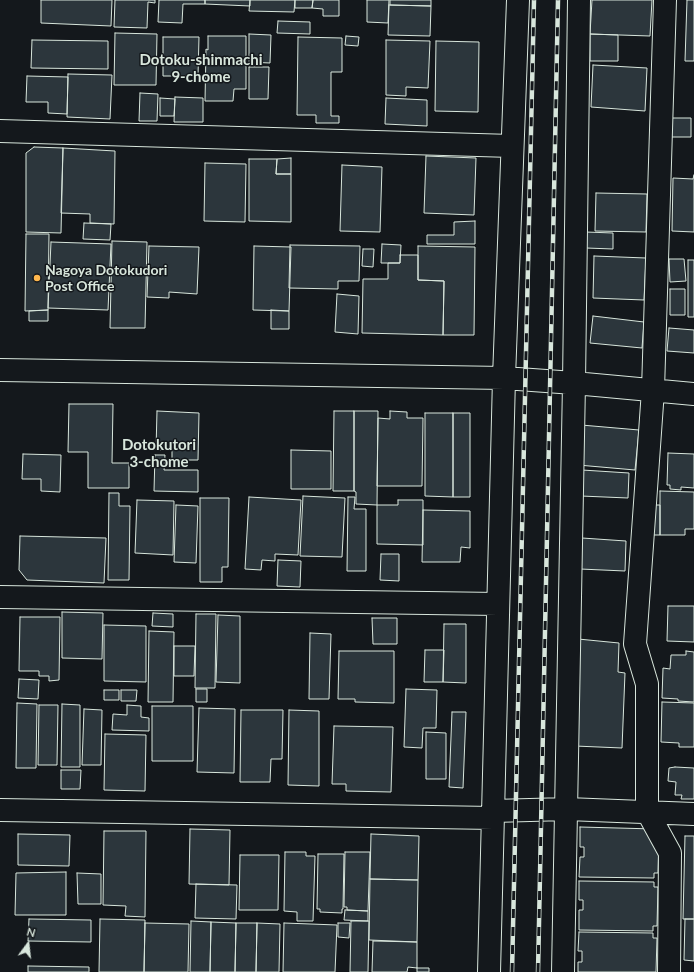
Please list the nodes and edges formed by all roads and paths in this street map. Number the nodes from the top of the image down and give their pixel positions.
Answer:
1 (518, 0) edge
2 (579, 0) edge
3 (665, 0) edge
4 (0, 131) edge
5 (512, 146) junction
6 (0, 370) edge
7 (504, 378) junction
8 (574, 383) junction
9 (653, 390) junction
10 (694, 394) edge
11 (0, 597) edge
12 (498, 604) junction
13 (567, 809) junction
14 (0, 810) edge
15 (647, 811) junction
16 (694, 814) edge
17 (493, 815) junction
18 (489, 972) edge
19 (563, 972) edge
20 (669, 972) edge

1 - 5 street
2 - 8 street
3 - 9 street
4 - 5 street
5 - 7 street
6 - 7 street
7 - 8 street
7 - 12 street
8 - 9 street
8 - 13 street
9 - 10 street
9 - 15 street
11 - 12 street
12 - 17 street
13 - 15 street
13 - 17 street
13 - 19 street
14 - 17 street
15 - 16 street
15 - 20 street
17 - 18 street

